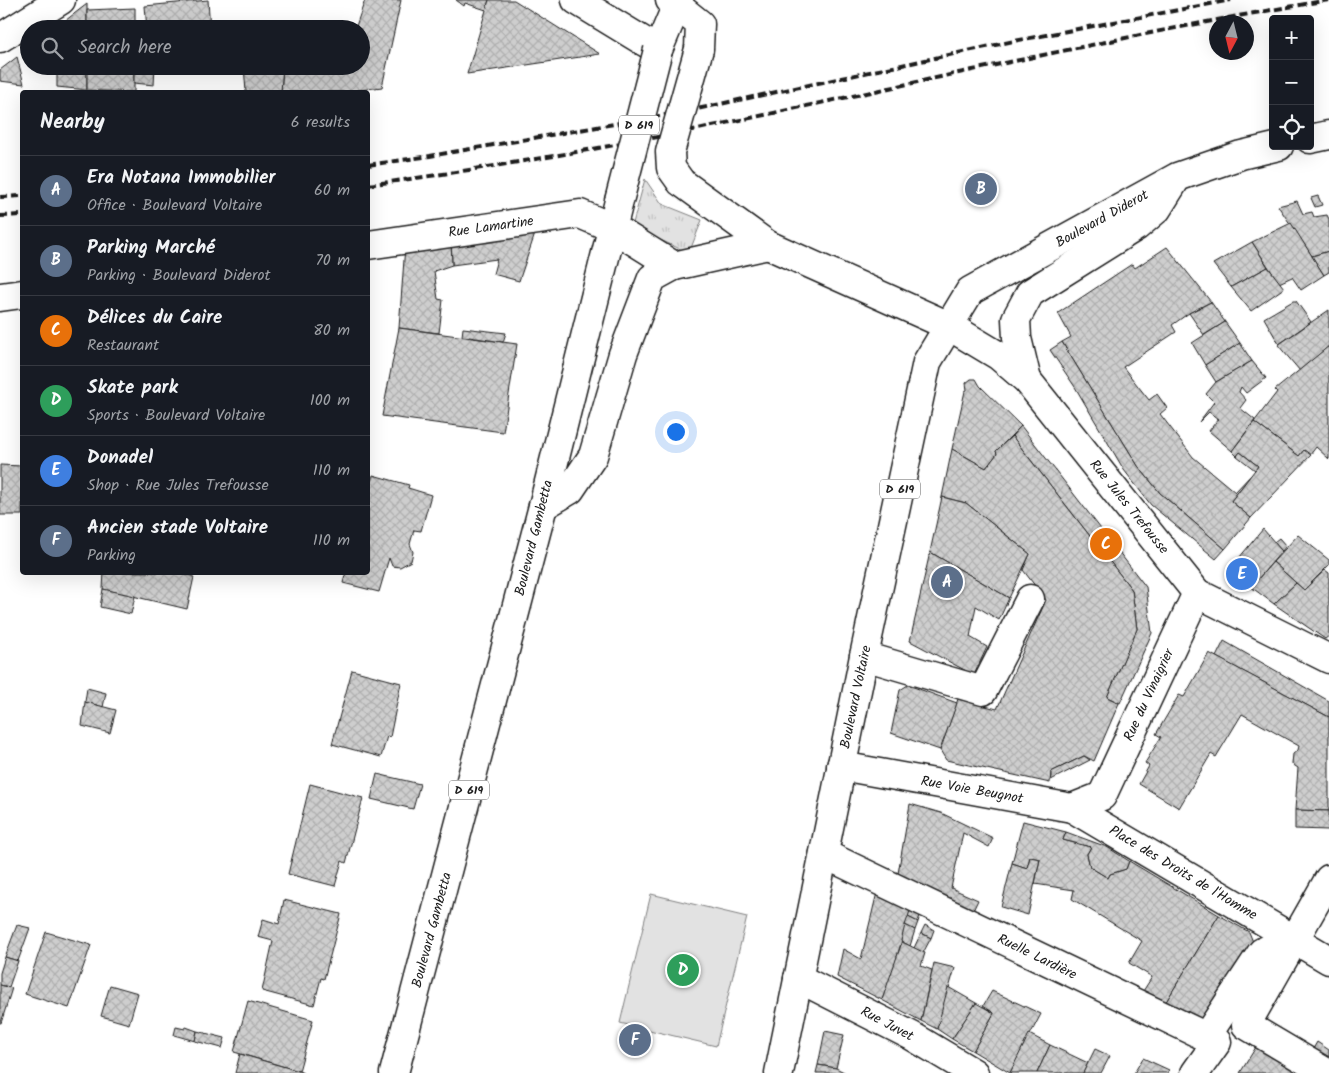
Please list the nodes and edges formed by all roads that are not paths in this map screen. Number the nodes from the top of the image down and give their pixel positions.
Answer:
1 (62, 0) edge
2 (576, 0) edge
3 (675, 1) edge
4 (29, 20) edge
5 (20, 26) edge
6 (0, 38) edge
7 (658, 50) junction
8 (1329, 135) edge
9 (1314, 138) edge
10 (1269, 148) edge
11 (1177, 177) junction
12 (613, 228) junction
13 (370, 245) edge
14 (768, 245) junction
15 (674, 266) junction
16 (20, 294) edge
17 (0, 297) edge
18 (949, 326) junction
19 (1027, 380) junction
20 (543, 506) junction
21 (1197, 593) junction
22 (1030, 599) dead end
23 (864, 656) junction
24 (1329, 659) edge
25 (841, 766) junction
26 (1072, 808) junction
27 (824, 854) junction
28 (1329, 879) edge
29 (1294, 939) junction
30 (1329, 960) edge
31 (798, 978) junction
32 (1206, 1037) junction
33 (394, 1073) edge
34 (779, 1073) edge
35 (974, 1073) edge
36 (1195, 1073) edge
37 (1326, 1073) edge

1 - 4 street
2 - 7 street
3 - 7 street, Boulevard Gambetta / D 619
3 - 14 street, Rue Jules Trefousse, bridge
5 - 6 street
7 - 12 street, Boulevard Gambetta / D 619, bridge
8 - 9 street
10 - 11 street, Boulevard Diderot / D 619
11 - 18 street, Boulevard Diderot / D 619
11 - 19 street
12 - 13 street, Rue Lamartine
12 - 15 street, Rue Lamartine
12 - 20 street, Boulevard Gambetta / D 619
14 - 15 street
14 - 18 street, Rue Jules Trefousse
15 - 20 street
16 - 17 street
18 - 19 street, Rue Jules Trefousse
18 - 23 street, Boulevard Voltaire / D 619
19 - 21 street, Rue Jules Trefousse
20 - 33 street, Boulevard Gambetta / D 619
21 - 24 street, Rue Jules Trefousse
21 - 26 street, Rue du Vinaigrier
22 - 23 street
23 - 25 street, Boulevard Voltaire / D 619
25 - 26 street, Rue Voie Beugnot
25 - 27 street, Boulevard Voltaire / D 619
26 - 29 street, Place des Droits de l'Homme
27 - 31 street, Boulevard Voltaire / D 619
27 - 32 street, Ruelle Lardière
28 - 29 street
29 - 30 street, Place des Droits de l'Homme
29 - 32 street
29 - 37 street
31 - 34 street, Boulevard Voltaire / D 619
31 - 35 street, Rue Juvet
32 - 36 street

